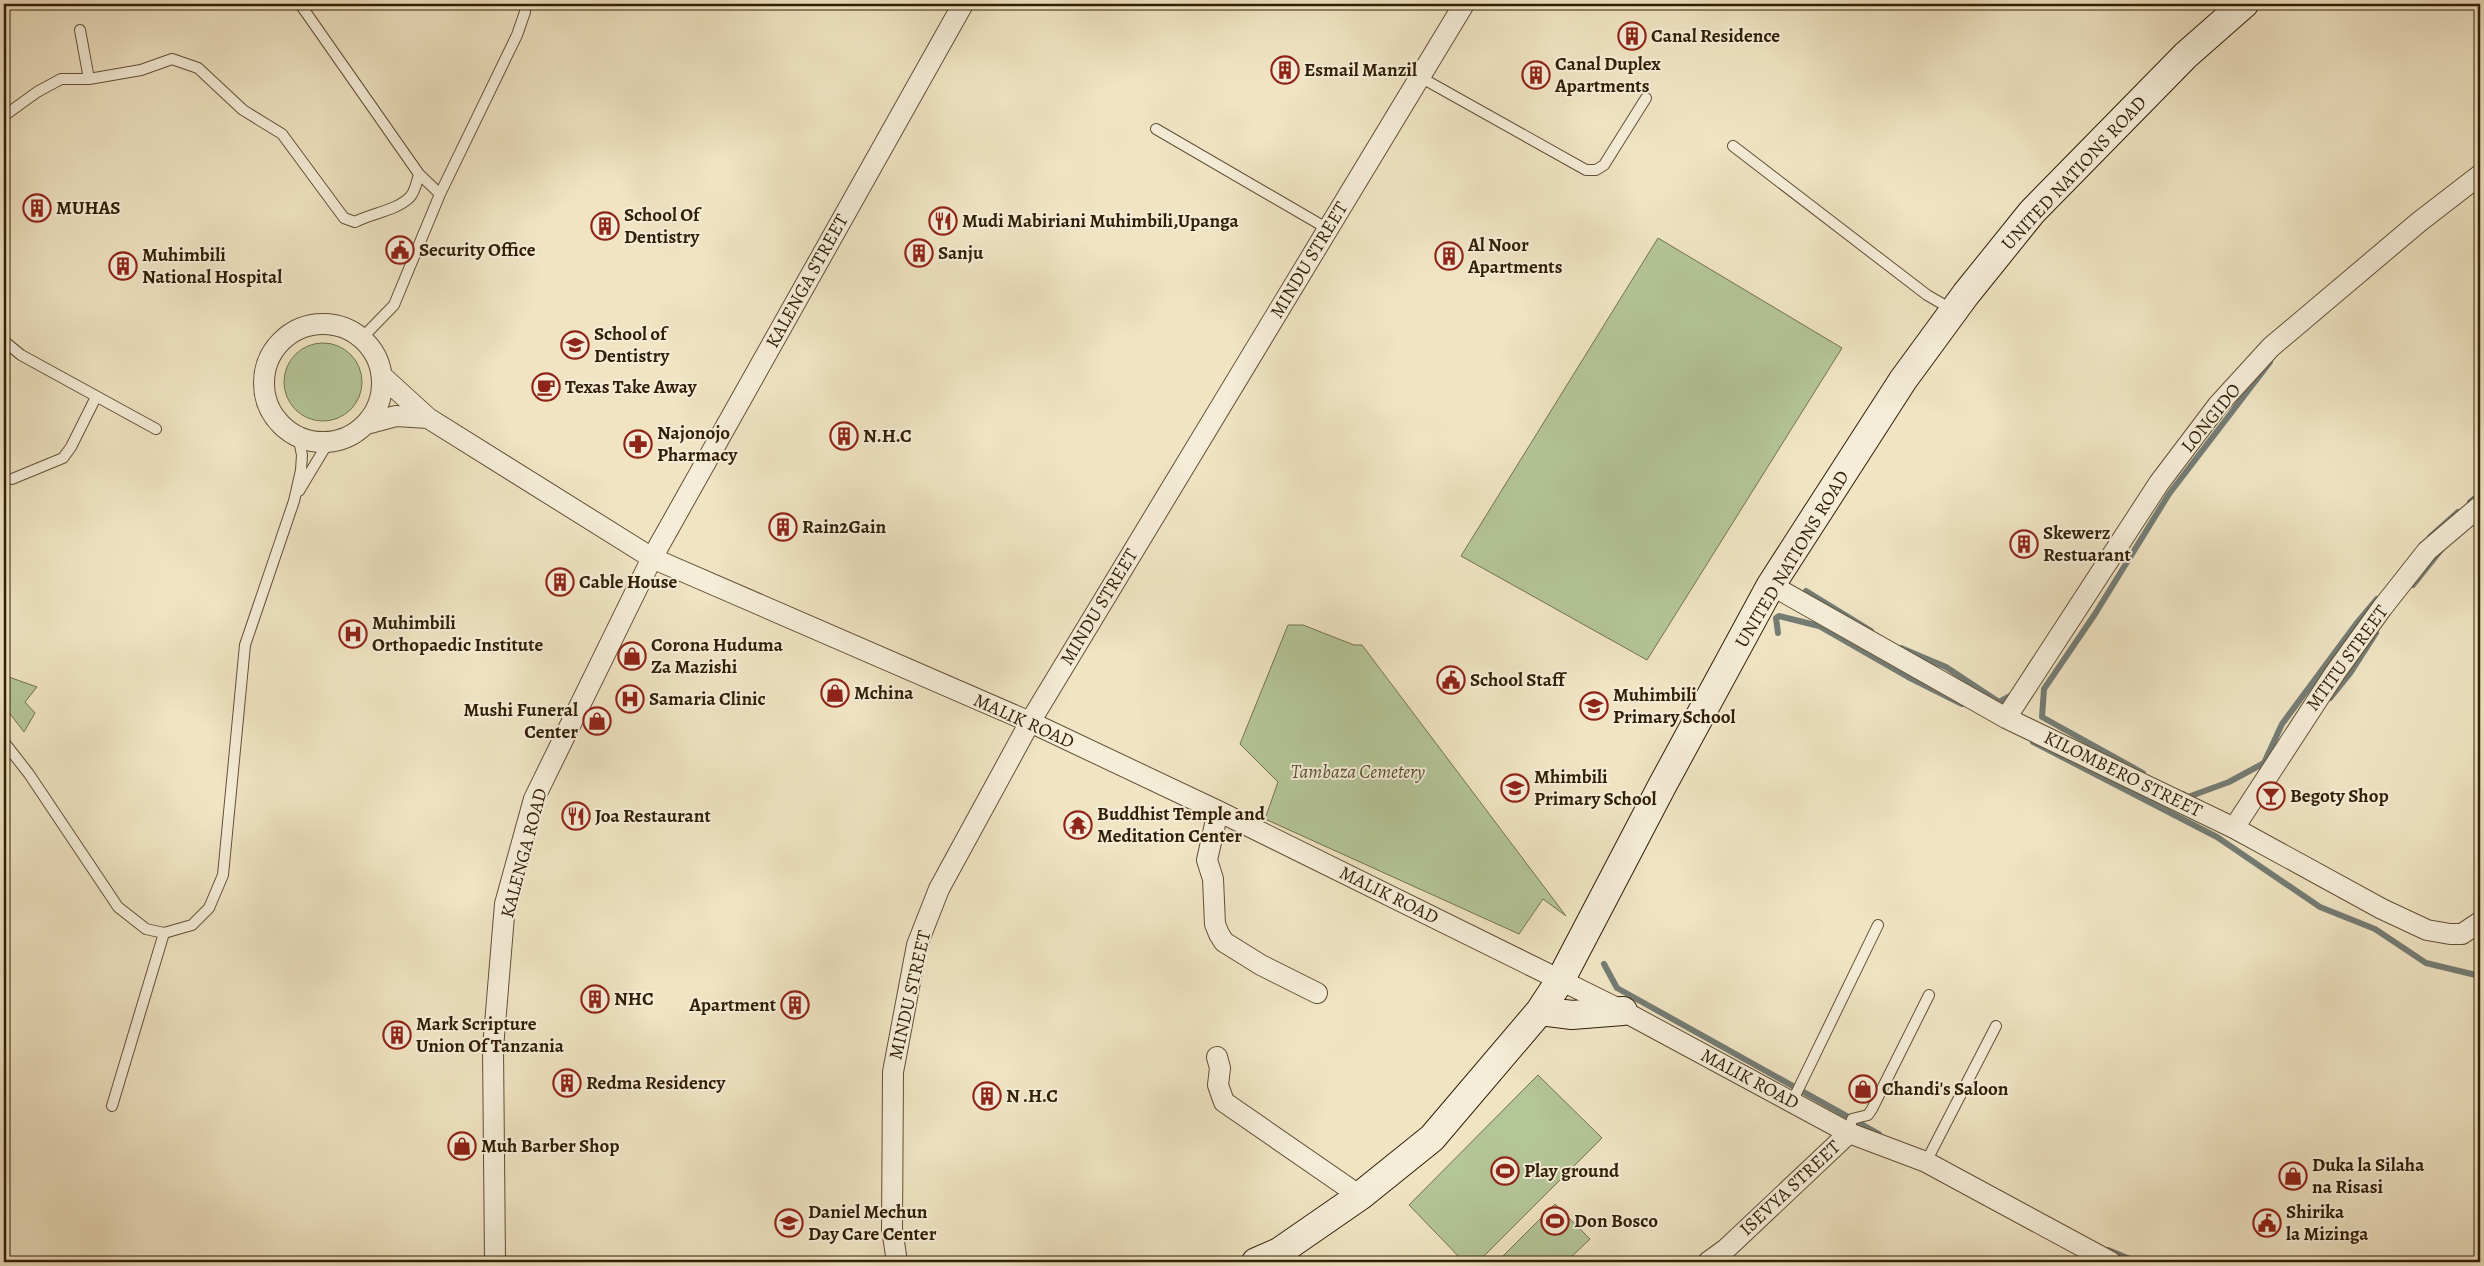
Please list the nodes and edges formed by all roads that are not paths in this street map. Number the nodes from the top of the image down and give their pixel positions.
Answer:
1 (300, 4) edge
2 (524, 4) edge
3 (963, 4) edge
4 (1464, 4) edge
5 (2244, 4) edge
6 (80, 30) dead end
7 (1420, 76) junction
8 (89, 79) junction
9 (1646, 98) dead end
10 (4, 116) edge
11 (1156, 130) dead end
12 (1733, 146) dead end
13 (419, 174) junction
14 (2480, 176) edge
15 (440, 194) junction
16 (1328, 229) junction
17 (1954, 310) junction
18 (362, 338) junction
19 (4, 341) edge
20 (382, 376) junction
21 (96, 397) junction
22 (428, 418) junction
23 (280, 423) junction
24 (366, 424) junction
25 (156, 429) dead end
26 (329, 441) junction
27 (12, 478) dead end
28 (294, 501) junction
29 (2480, 506) edge
30 (652, 558) junction
31 (1771, 585) junction
32 (2006, 718) junction
33 (1030, 722) junction
34 (4, 742) edge
35 (1218, 811) junction
36 (2234, 828) junction
37 (2480, 922) edge
38 (1878, 925) dead end
39 (164, 933) junction
40 (1561, 979) junction
41 (1317, 993) dead end
42 (1929, 995) dead end
43 (1540, 1011) junction
44 (1623, 1011) junction
45 (1996, 1026) dead end
46 (1217, 1057) dead end
47 (1792, 1102) junction
48 (112, 1106) dead end
49 (1848, 1133) junction
50 (1926, 1162) junction
51 (1360, 1196) junction
52 (495, 1262) edge
53 (897, 1262) edge
54 (1256, 1262) edge
55 (1708, 1262) edge
56 (2111, 1262) edge

1 - 13 lane
2 - 15 lane
3 - 30 street, KALENGA STREET
4 - 7 street, MINDU STREET
5 - 17 street, UNITED NATIONS ROAD
6 - 8 lane
7 - 9 lane
7 - 16 street, MINDU STREET
8 - 10 lane
8 - 13 lane
11 - 16 lane
12 - 17 lane
13 - 15 lane
14 - 32 street, LONGIDO
15 - 18 lane
16 - 33 street, MINDU STREET
17 - 31 street, UNITED NATIONS ROAD
18 - 20 street
18 - 23 street
19 - 21 lane
20 - 22 street, MALIK ROAD
20 - 24 street
21 - 25 lane
21 - 27 lane
22 - 24 street
22 - 30 street, MALIK ROAD
23 - 26 street
23 - 28 lane
24 - 26 street
26 - 28 lane
28 - 39 lane
29 - 36 street, MTITU STREET
30 - 33 street, MALIK ROAD
30 - 52 street, KALENGA ROAD
31 - 32 street, KILOMBERO STREET
31 - 40 street, UNITED NATIONS ROAD
32 - 36 street, KILOMBERO STREET
33 - 35 street, MALIK ROAD
33 - 53 street, MINDU STREET
34 - 39 lane
35 - 40 street, MALIK ROAD
35 - 41 street
36 - 37 street, KILOMBERO STREET
38 - 47 lane
39 - 48 lane
40 - 43 street, UNITED NATIONS ROAD
40 - 44 street, MALIK ROAD
42 - 49 lane
43 - 44 street
43 - 51 street, UNITED NATIONS ROAD
44 - 47 street, MALIK ROAD
45 - 50 lane
46 - 51 street
47 - 49 street, MALIK ROAD
49 - 50 street, MALIK ROAD
49 - 55 street, ISEVYA STREET
50 - 56 street, MALIK ROAD
51 - 54 street, UNITED NATIONS ROAD

